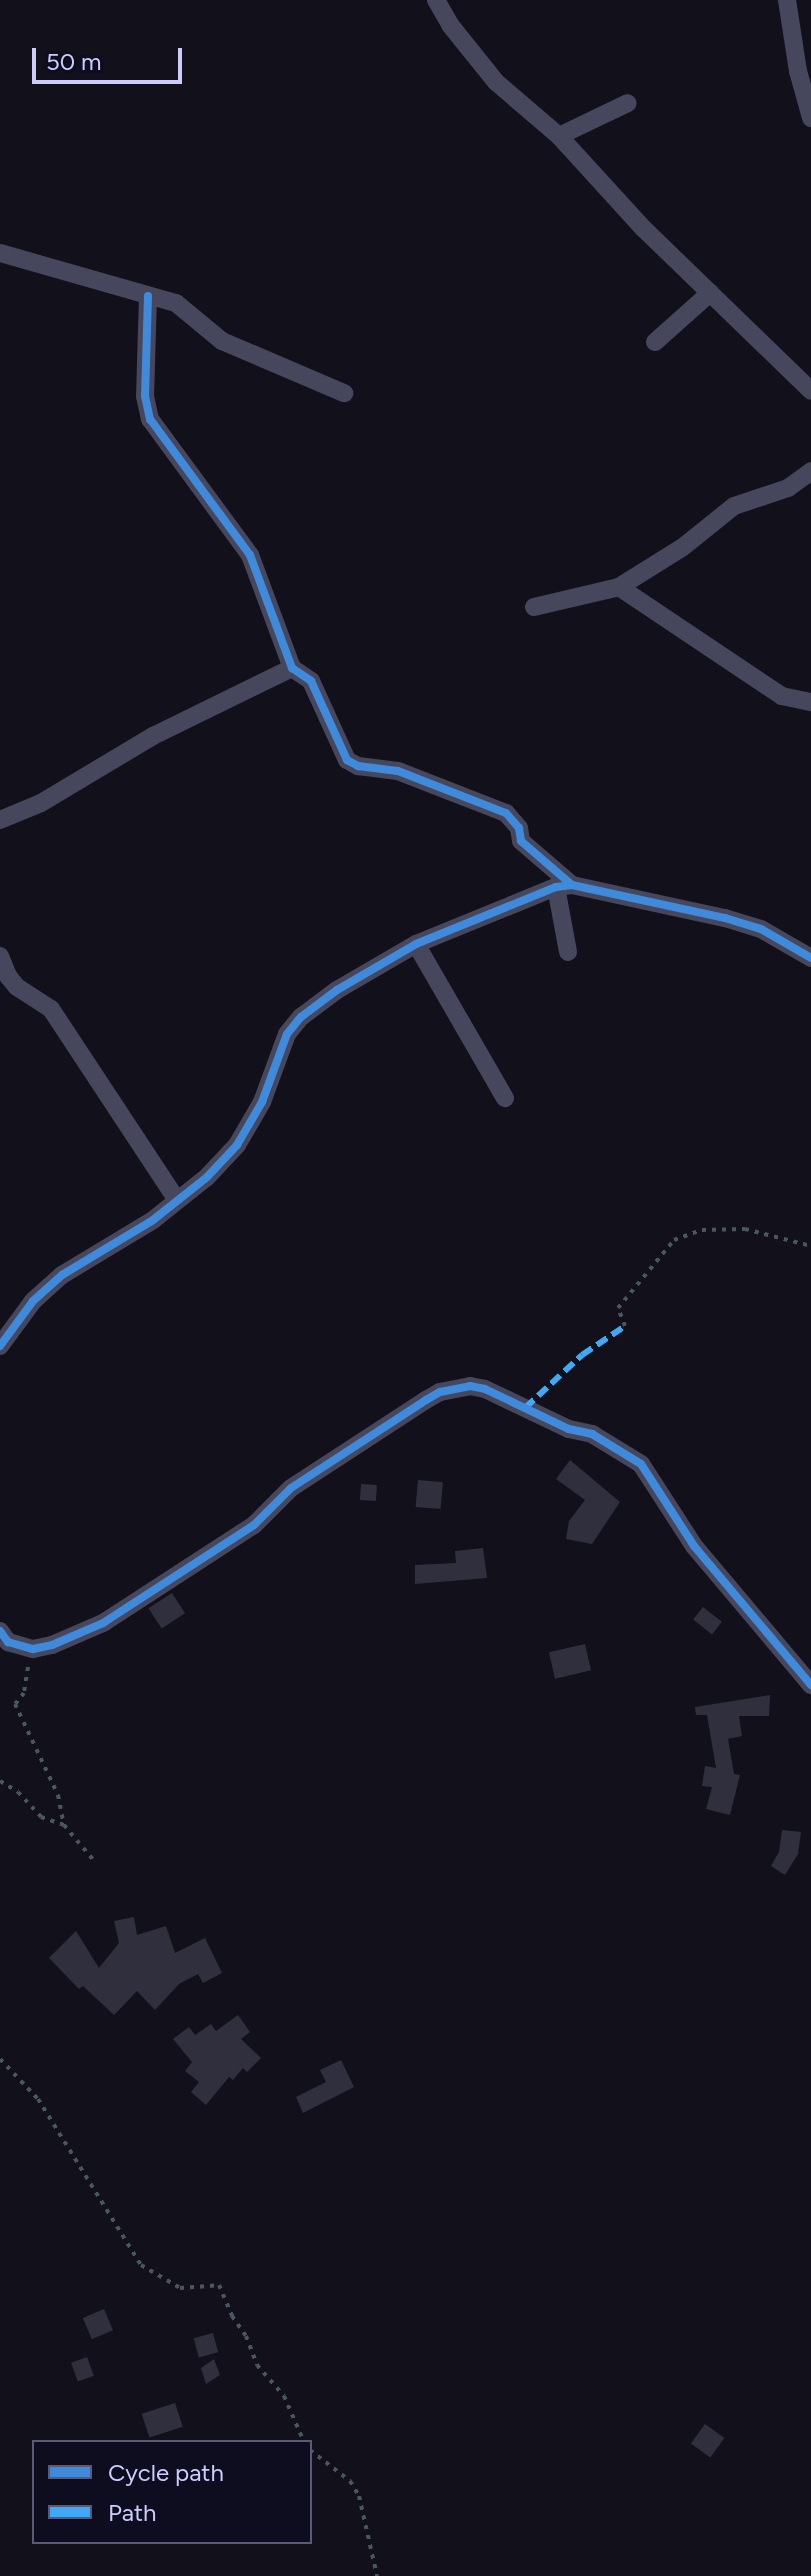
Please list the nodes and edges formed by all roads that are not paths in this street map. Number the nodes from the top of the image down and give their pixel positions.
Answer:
1 (436, 0) edge
2 (787, 0) edge
3 (628, 103) dead end
4 (811, 118) edge
5 (559, 136) junction
6 (0, 253) edge
7 (710, 293) junction
8 (148, 296) junction
9 (655, 342) dead end
10 (811, 391) edge
11 (344, 393) dead end
12 (811, 471) edge
13 (619, 587) junction
14 (534, 607) dead end
15 (292, 668) junction
16 (811, 702) edge
17 (0, 820) edge
18 (564, 886) junction
19 (416, 944) junction
20 (568, 952) dead end
21 (0, 956) edge
22 (811, 958) edge
23 (505, 1098) dead end
24 (177, 1200) junction
25 (0, 1346) edge
26 (0, 1631) edge
27 (811, 1685) edge

1 - 5 street
2 - 4 street
3 - 5 street
5 - 7 street
6 - 8 street
7 - 9 street
7 - 10 street
8 - 11 street
8 - 15 street
12 - 13 street
13 - 14 street
13 - 16 street
15 - 17 street
15 - 18 street
18 - 19 street
18 - 20 street
18 - 22 street
19 - 23 street
19 - 24 street
21 - 24 street
24 - 25 street
26 - 27 street

